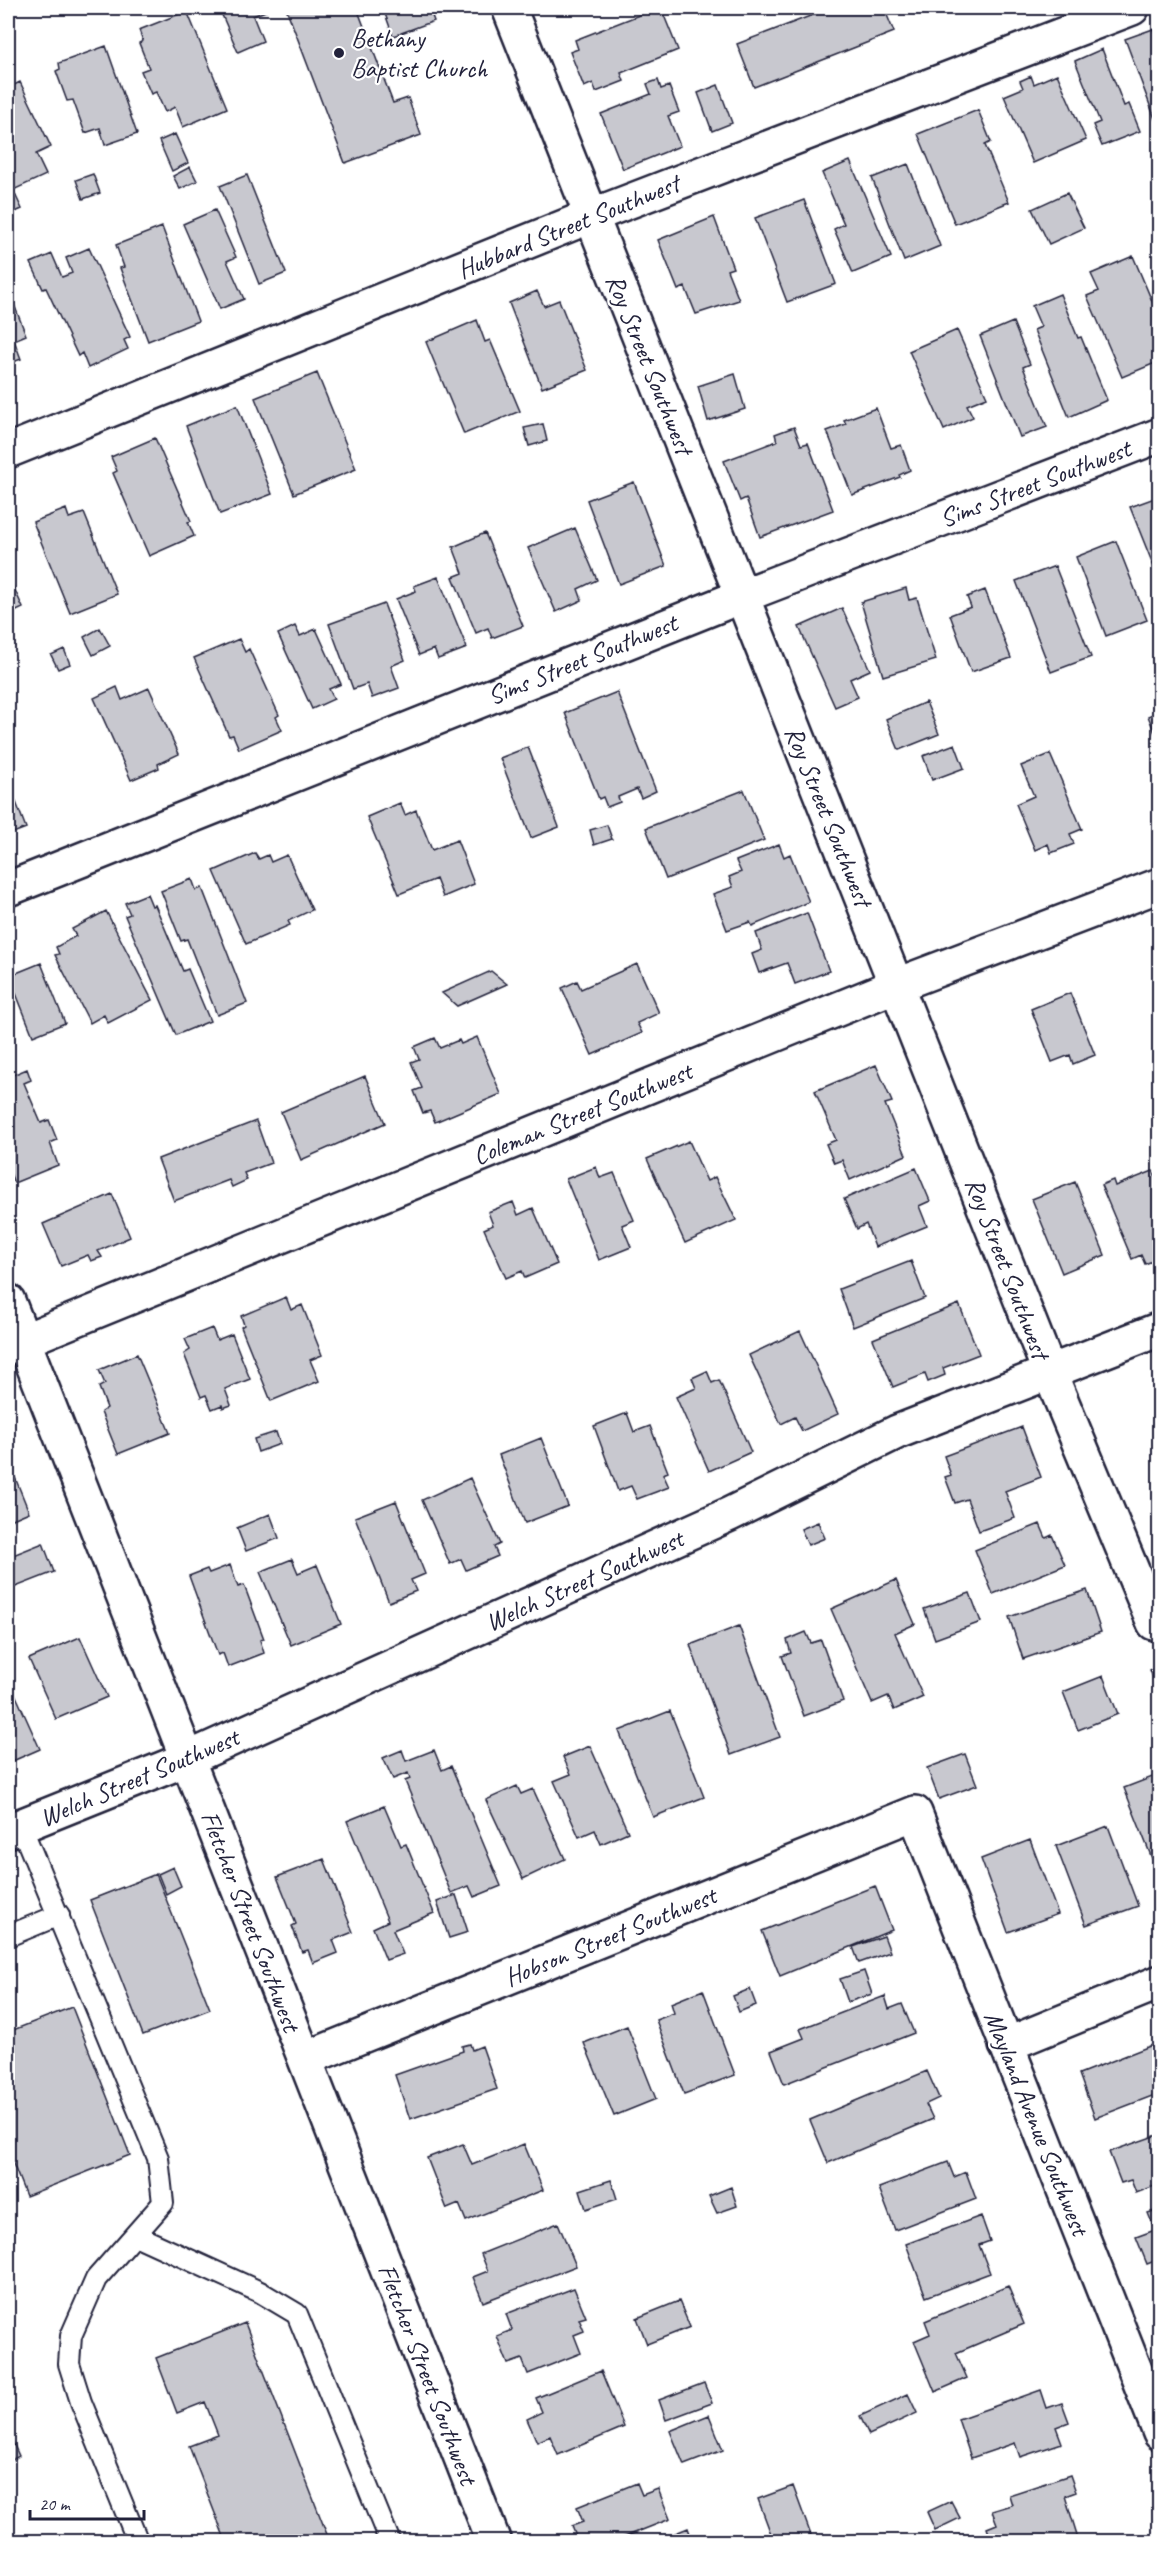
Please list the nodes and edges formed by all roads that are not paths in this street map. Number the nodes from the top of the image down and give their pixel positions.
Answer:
1 (509, 8) edge
2 (1132, 8) edge
3 (591, 216) junction
4 (1160, 435) edge
5 (8, 451) edge
6 (742, 596) junction
7 (1160, 885) edge
8 (8, 889) edge
9 (897, 985) junction
10 (8, 1301) edge
11 (1160, 1329) edge
12 (15, 1344) edge
13 (1048, 1371) junction
14 (1154, 1623) dead end
15 (187, 1759) junction
16 (915, 1813) joint
17 (14, 1829) edge
18 (59, 1915) junction
19 (8, 1936) edge
20 (1160, 1982) edge
21 (1006, 2045) junction
22 (304, 2059) junction
23 (135, 2235) junction
24 (1160, 2433) edge
25 (138, 2541) edge
26 (390, 2541) edge
27 (494, 2541) edge

1 - 3 street, Roy Street Southwest
2 - 3 street, Hubbard Street Southwest
3 - 5 street, Hubbard Street Southwest
3 - 6 street, Roy Street Southwest
4 - 6 street, Sims Street Southwest
6 - 8 street, Sims Street Southwest
6 - 9 street, Roy Street Southwest
7 - 9 street, Coleman Street Southwest
9 - 12 street, Coleman Street Southwest
9 - 13 street, Roy Street Southwest
10 - 12 street, Fletcher Street Southwest
11 - 13 street, Welch Street Southwest
12 - 15 street, Fletcher Street Southwest
13 - 14 street, Roy Street Southwest
13 - 15 street, Welch Street Southwest
15 - 17 street, Welch Street Southwest
15 - 22 street, Fletcher Street Southwest
16 - 21 street, Mayland Avenue Southwest
16 - 22 street, Hobson Street Southwest
17 - 18 lane
18 - 19 lane
18 - 23 lane
20 - 21 street
21 - 24 street, Mayland Avenue Southwest
22 - 27 street, Fletcher Street Southwest
23 - 25 lane
23 - 26 lane

